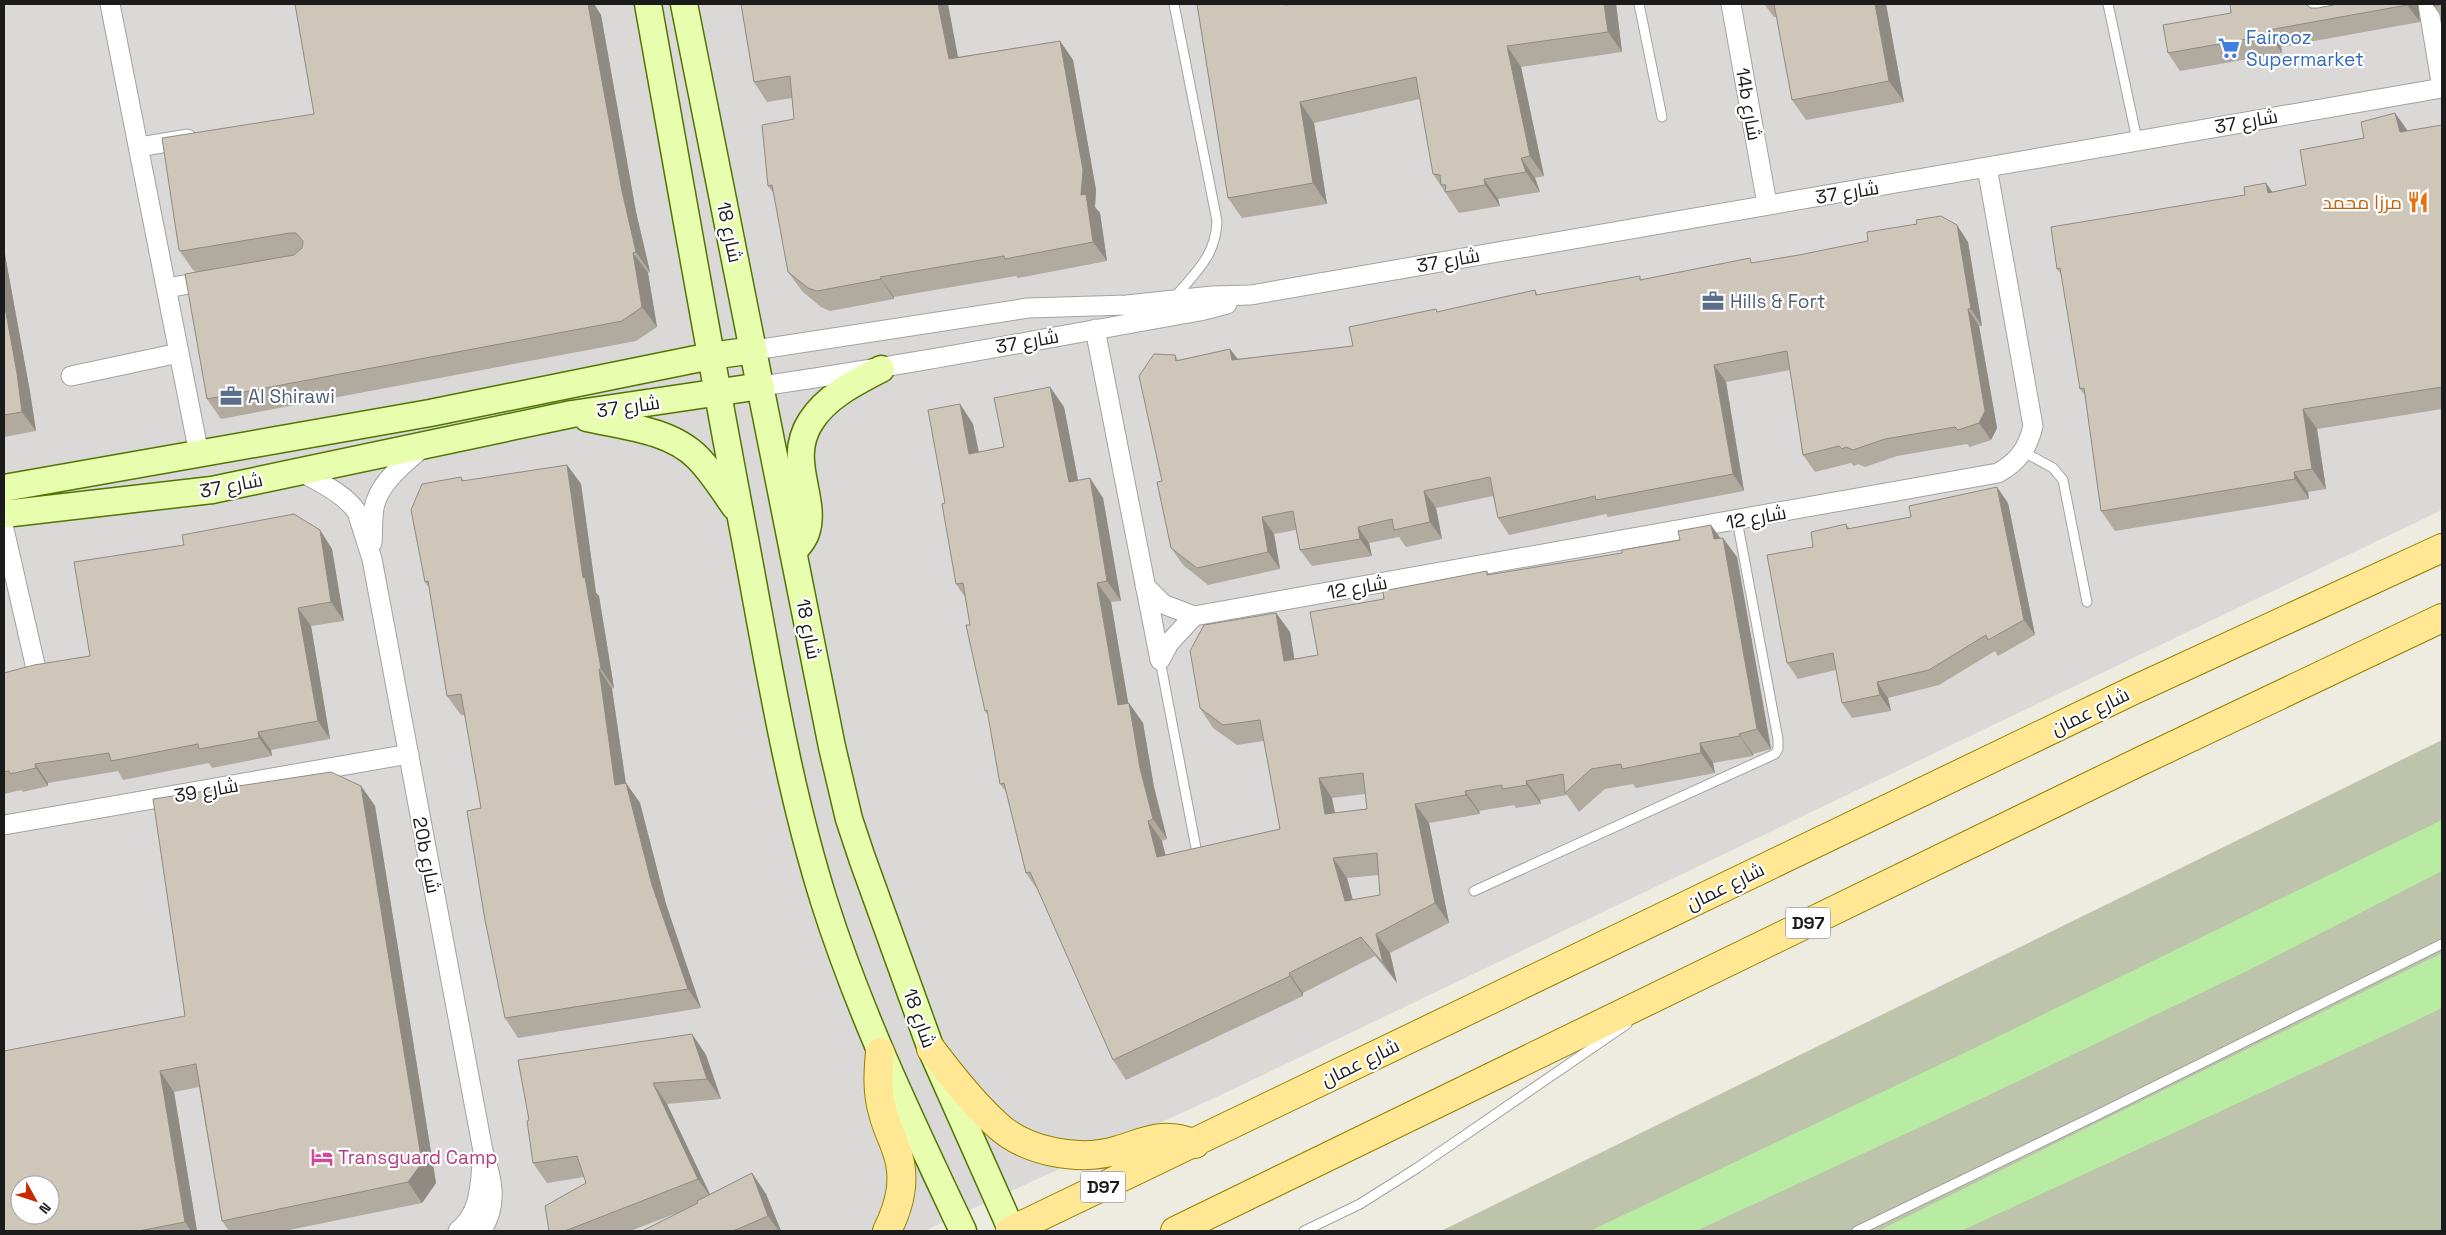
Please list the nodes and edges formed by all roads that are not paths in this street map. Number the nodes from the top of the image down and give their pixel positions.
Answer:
1 (110, 4) edge
2 (648, 4) edge
3 (684, 4) edge
4 (1174, 4) edge
5 (1639, 4) edge
6 (1731, 4) edge
7 (2108, 4) edge
8 (2317, 4) edge
9 (2383, 4) edge
10 (2428, 4) edge
11 (2442, 88) edge
12 (1662, 117) dead end
13 (206, 136) edge
14 (2137, 140) junction
15 (139, 146) junction
16 (1987, 168) junction
17 (1767, 204) junction
18 (232, 277) edge
19 (167, 288) junction
20 (1251, 295) junction
21 (1172, 300) junction
22 (1095, 329) junction
23 (754, 350) junction
24 (179, 353) junction
25 (711, 356) junction
26 (881, 369) junction
27 (70, 376) dead end
28 (761, 386) junction
29 (718, 392) junction
30 (572, 414) junction
31 (425, 445) junction
32 (2024, 452) junction
33 (199, 454) junction
34 (300, 472) junction
35 (4, 488) edge
36 (4, 514) edge
37 (740, 516) junction
38 (1738, 520) junction
39 (4, 529) edge
40 (2442, 548) edge
41 (794, 552) junction
42 (372, 559) junction
43 (1145, 586) junction
44 (2087, 602) dead end
45 (1194, 616) junction
46 (2442, 618) edge
47 (1160, 660) junction
48 (37, 672) edge
49 (409, 754) junction
50 (4, 825) edge
51 (1196, 848) edge
52 (1474, 891) dead end
53 (2442, 944) edge
54 (1694, 978) junction
55 (931, 1049) junction
56 (880, 1052) junction
57 (1195, 1144) junction
58 (483, 1151) junction
59 (458, 1231) edge
60 (481, 1231) edge
61 (887, 1231) edge
62 (963, 1231) edge
63 (1011, 1231) edge
64 (1175, 1231) edge
65 (1304, 1231) edge
66 (1857, 1231) edge

1 - 15 street
2 - 25 street
3 - 23 street, شارع 18
4 - 21 lane
5 - 12 lane
6 - 17 street, 14b شارع
7 - 14 lane
8 - 9 street
10 - 11 street
11 - 14 street, شارع 37
13 - 15 street
14 - 16 street, شارع 37
15 - 19 street
16 - 17 street, شارع 37
16 - 32 street, شارع 12
17 - 20 street, شارع 37
18 - 19 street
19 - 24 street
20 - 21 street, شارع 37
20 - 22 street, شارع 37
21 - 23 street, شارع 37
22 - 26 street, شارع 37
22 - 43 street
23 - 25 street, شارع 37
23 - 28 street, شارع 18
24 - 27 street
24 - 33 street
25 - 29 street
25 - 33 street, شارع 37
26 - 28 street, شارع 37
26 - 41 street
28 - 29 street, شارع 37
28 - 41 street, شارع 18
29 - 30 street, شارع 37
29 - 37 street
30 - 31 street, شارع 37
30 - 37 street
31 - 34 street, شارع 37
31 - 42 street, 20b شارع
32 - 38 street, شارع 12
32 - 44 lane
33 - 35 street, شارع 37
34 - 36 street, شارع 37
34 - 42 street, 20b شارع
37 - 56 street
38 - 45 street, شارع 12
38 - 52 lane
39 - 48 street
40 - 57 main road, شارع عمان / D97
41 - 55 street, شارع 18
42 - 49 street, 20b شارع
43 - 45 street
43 - 47 street
45 - 47 street
46 - 54 main road, D97
47 - 51 lane
49 - 50 street, شارع 39
49 - 58 street, 20b شارع
53 - 66 lane
54 - 64 main road, D97
54 - 65 lane
55 - 57 main road
55 - 63 street, شارع 18
56 - 61 main road
56 - 62 street
57 - 63 main road, شارع عمان / D97
58 - 59 street
58 - 60 street

